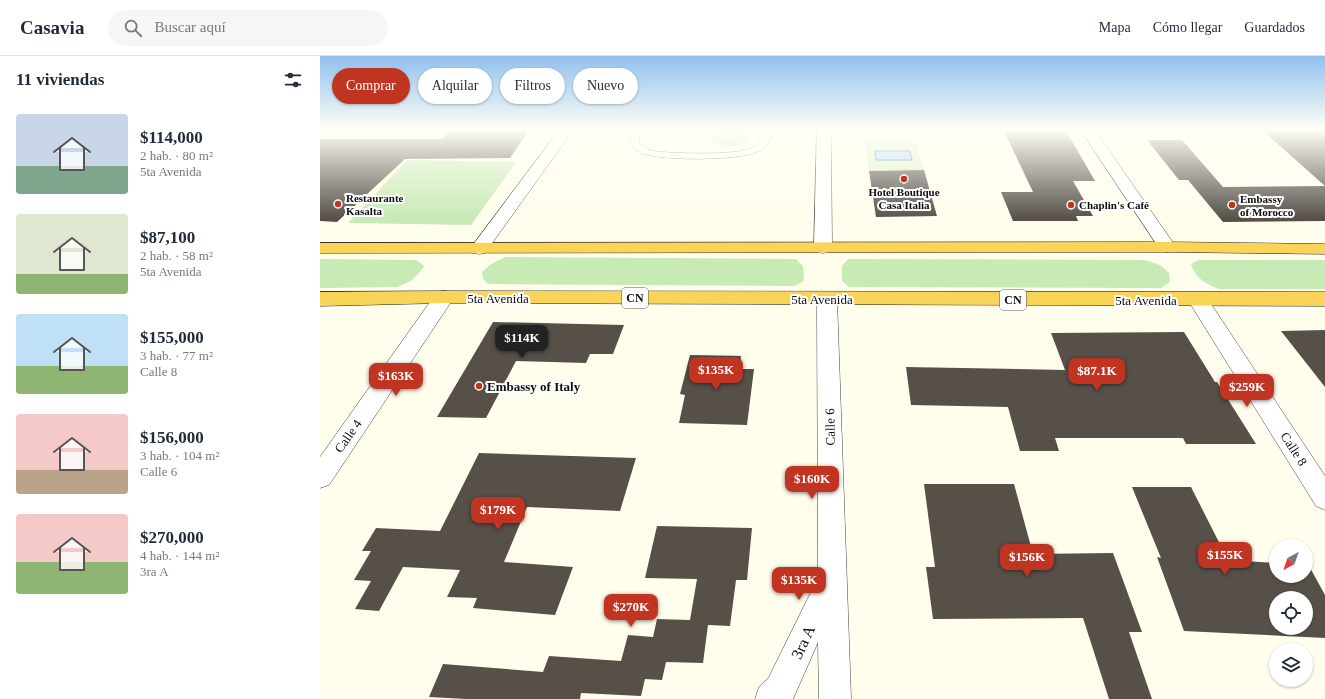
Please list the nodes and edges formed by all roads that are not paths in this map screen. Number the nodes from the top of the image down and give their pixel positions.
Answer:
1 (545, 159) edge
2 (824, 159) edge
3 (1107, 159) edge
4 (1167, 247) junction
5 (320, 248) edge
6 (823, 248) junction
7 (479, 249) junction
8 (1325, 249) edge
9 (444, 297) junction
10 (320, 299) edge
11 (827, 299) junction
12 (1325, 299) edge
13 (1198, 300) junction
14 (320, 477) edge
15 (1325, 498) edge
16 (832, 510) junction
17 (771, 699) edge
18 (835, 699) edge

1 - 7 street
2 - 6 street
3 - 4 street
4 - 6 highway
4 - 8 highway
5 - 7 highway
6 - 7 highway
9 - 10 highway, 5ta Avenida / CN
9 - 11 highway, 5ta Avenida / CN
9 - 14 street, Calle 4
11 - 13 highway, 5ta Avenida / CN
11 - 16 street, Calle 6
12 - 13 highway, 5ta Avenida / CN
13 - 15 street, Calle 8
16 - 17 street, 3ra A
16 - 18 street, Calle 6

